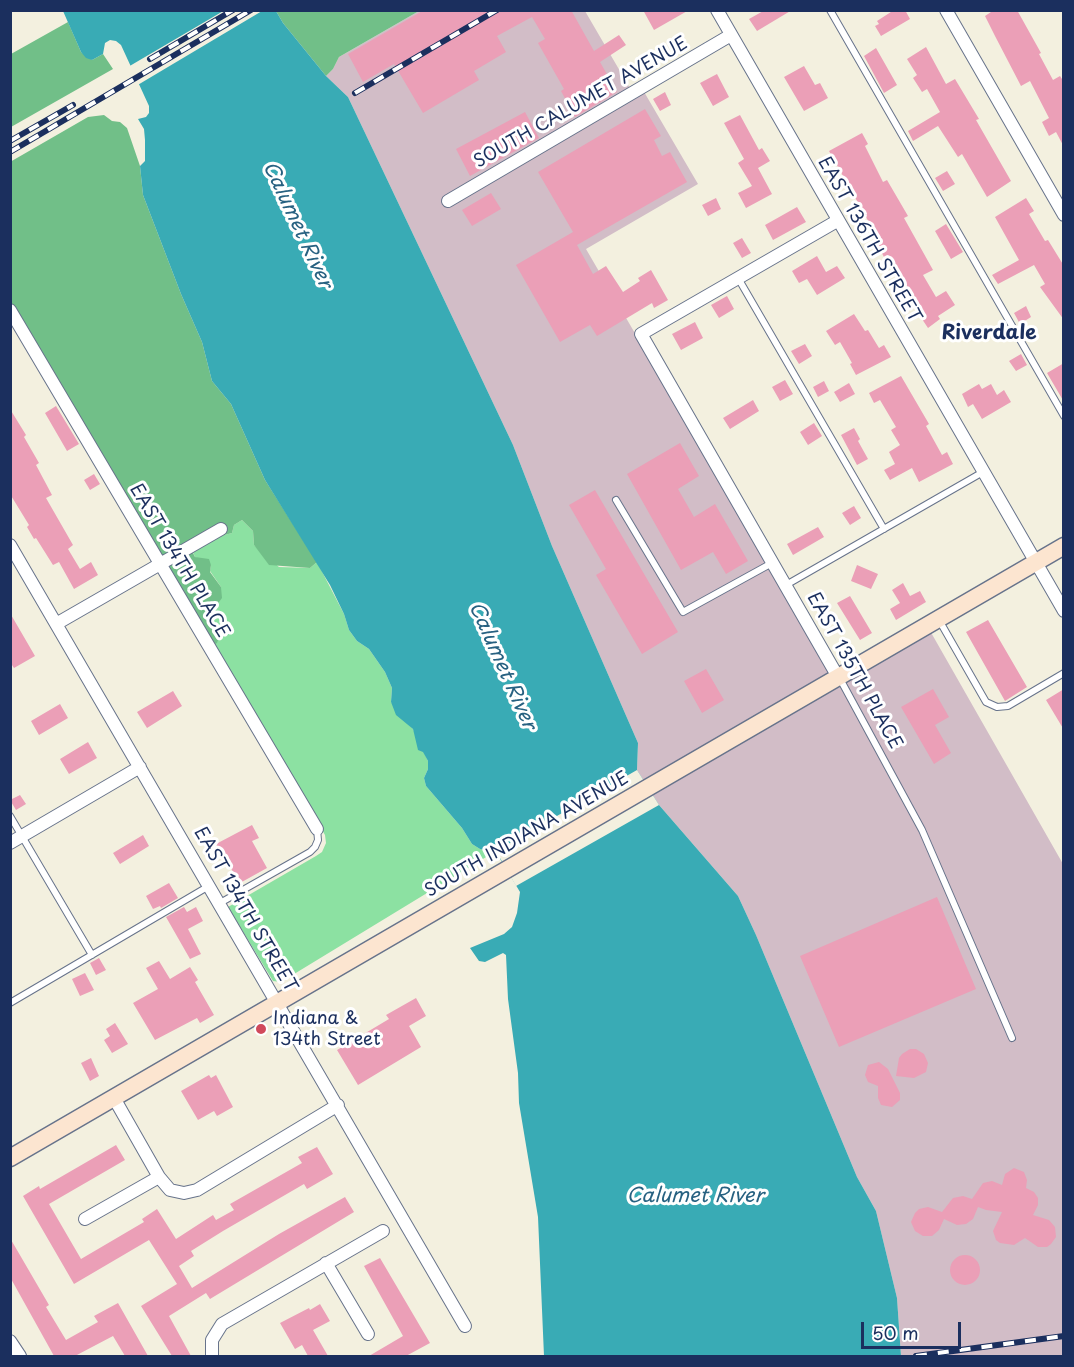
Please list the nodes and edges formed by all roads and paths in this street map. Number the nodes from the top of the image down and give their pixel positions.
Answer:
1 (717, 10) edge
2 (830, 10) edge
3 (946, 10) edge
4 (731, 35) junction
5 (448, 201) dead end
6 (1064, 215) edge
7 (837, 221) junction
8 (738, 278) junction
9 (10, 310) edge
10 (1064, 416) edge
11 (982, 472) junction
12 (616, 500) dead end
13 (221, 529) dead end
14 (884, 529) junction
15 (10, 545) edge
16 (1062, 550) edge
17 (773, 563) junction
18 (1035, 563) junction
19 (160, 564) junction
20 (786, 585) junction
21 (1064, 611) edge
22 (939, 619) junction
23 (56, 624) junction
24 (1064, 673) edge
25 (838, 677) junction
26 (140, 767) junction
27 (10, 816) edge
28 (317, 829) joint
29 (22, 836) junction
30 (10, 843) edge
31 (209, 885) junction
32 (220, 903) junction
33 (92, 955) junction
34 (278, 1002) junction
35 (10, 1003) edge
36 (1012, 1038) dead end
37 (114, 1098) junction
38 (338, 1105) junction
39 (10, 1158) edge
40 (159, 1177) junction
41 (85, 1219) dead end
42 (383, 1231) dead end
43 (326, 1263) junction
44 (465, 1326) dead end
45 (368, 1334) dead end
46 (10, 1341) edge
47 (20, 1356) edge
48 (212, 1356) edge

1 - 4 street, EAST 136TH STREET
2 - 10 lane
3 - 6 street
4 - 5 street, SOUTH CALUMET AVENUE
4 - 7 street, EAST 136TH STREET
7 - 8 street
7 - 11 street, EAST 136TH STREET
8 - 14 lane
8 - 17 street, EAST 135TH PLACE
9 - 19 street, EAST 134TH PLACE
11 - 14 lane
11 - 18 street, EAST 136TH STREET
12 - 17 lane
13 - 19 street
14 - 20 lane
15 - 23 street, EAST 134TH STREET
16 - 18 main road, SOUTH INDIANA AVENUE
17 - 20 street, EAST 135TH PLACE
18 - 21 street, EAST 136TH STREET
18 - 22 main road, SOUTH INDIANA AVENUE
19 - 23 street
19 - 28 street, EAST 134TH PLACE
20 - 25 street, EAST 135TH PLACE
22 - 24 lane
22 - 25 main road, SOUTH INDIANA AVENUE
23 - 26 street, EAST 134TH STREET
25 - 34 main road, SOUTH INDIANA AVENUE
25 - 36 lane, EAST 135TH PLACE
26 - 29 street
26 - 31 street, EAST 134TH STREET
27 - 29 lane
28 - 32 lane
29 - 30 street
29 - 33 lane
31 - 32 street, EAST 134TH STREET
31 - 33 lane
32 - 34 street, EAST 134TH STREET
33 - 35 lane
34 - 37 main road, SOUTH INDIANA AVENUE
34 - 38 street, EAST 134TH STREET
37 - 39 main road, SOUTH INDIANA AVENUE
37 - 40 street
38 - 40 street
38 - 44 street, EAST 134TH STREET
40 - 41 street
42 - 43 street
43 - 45 street
43 - 48 street
46 - 47 street

